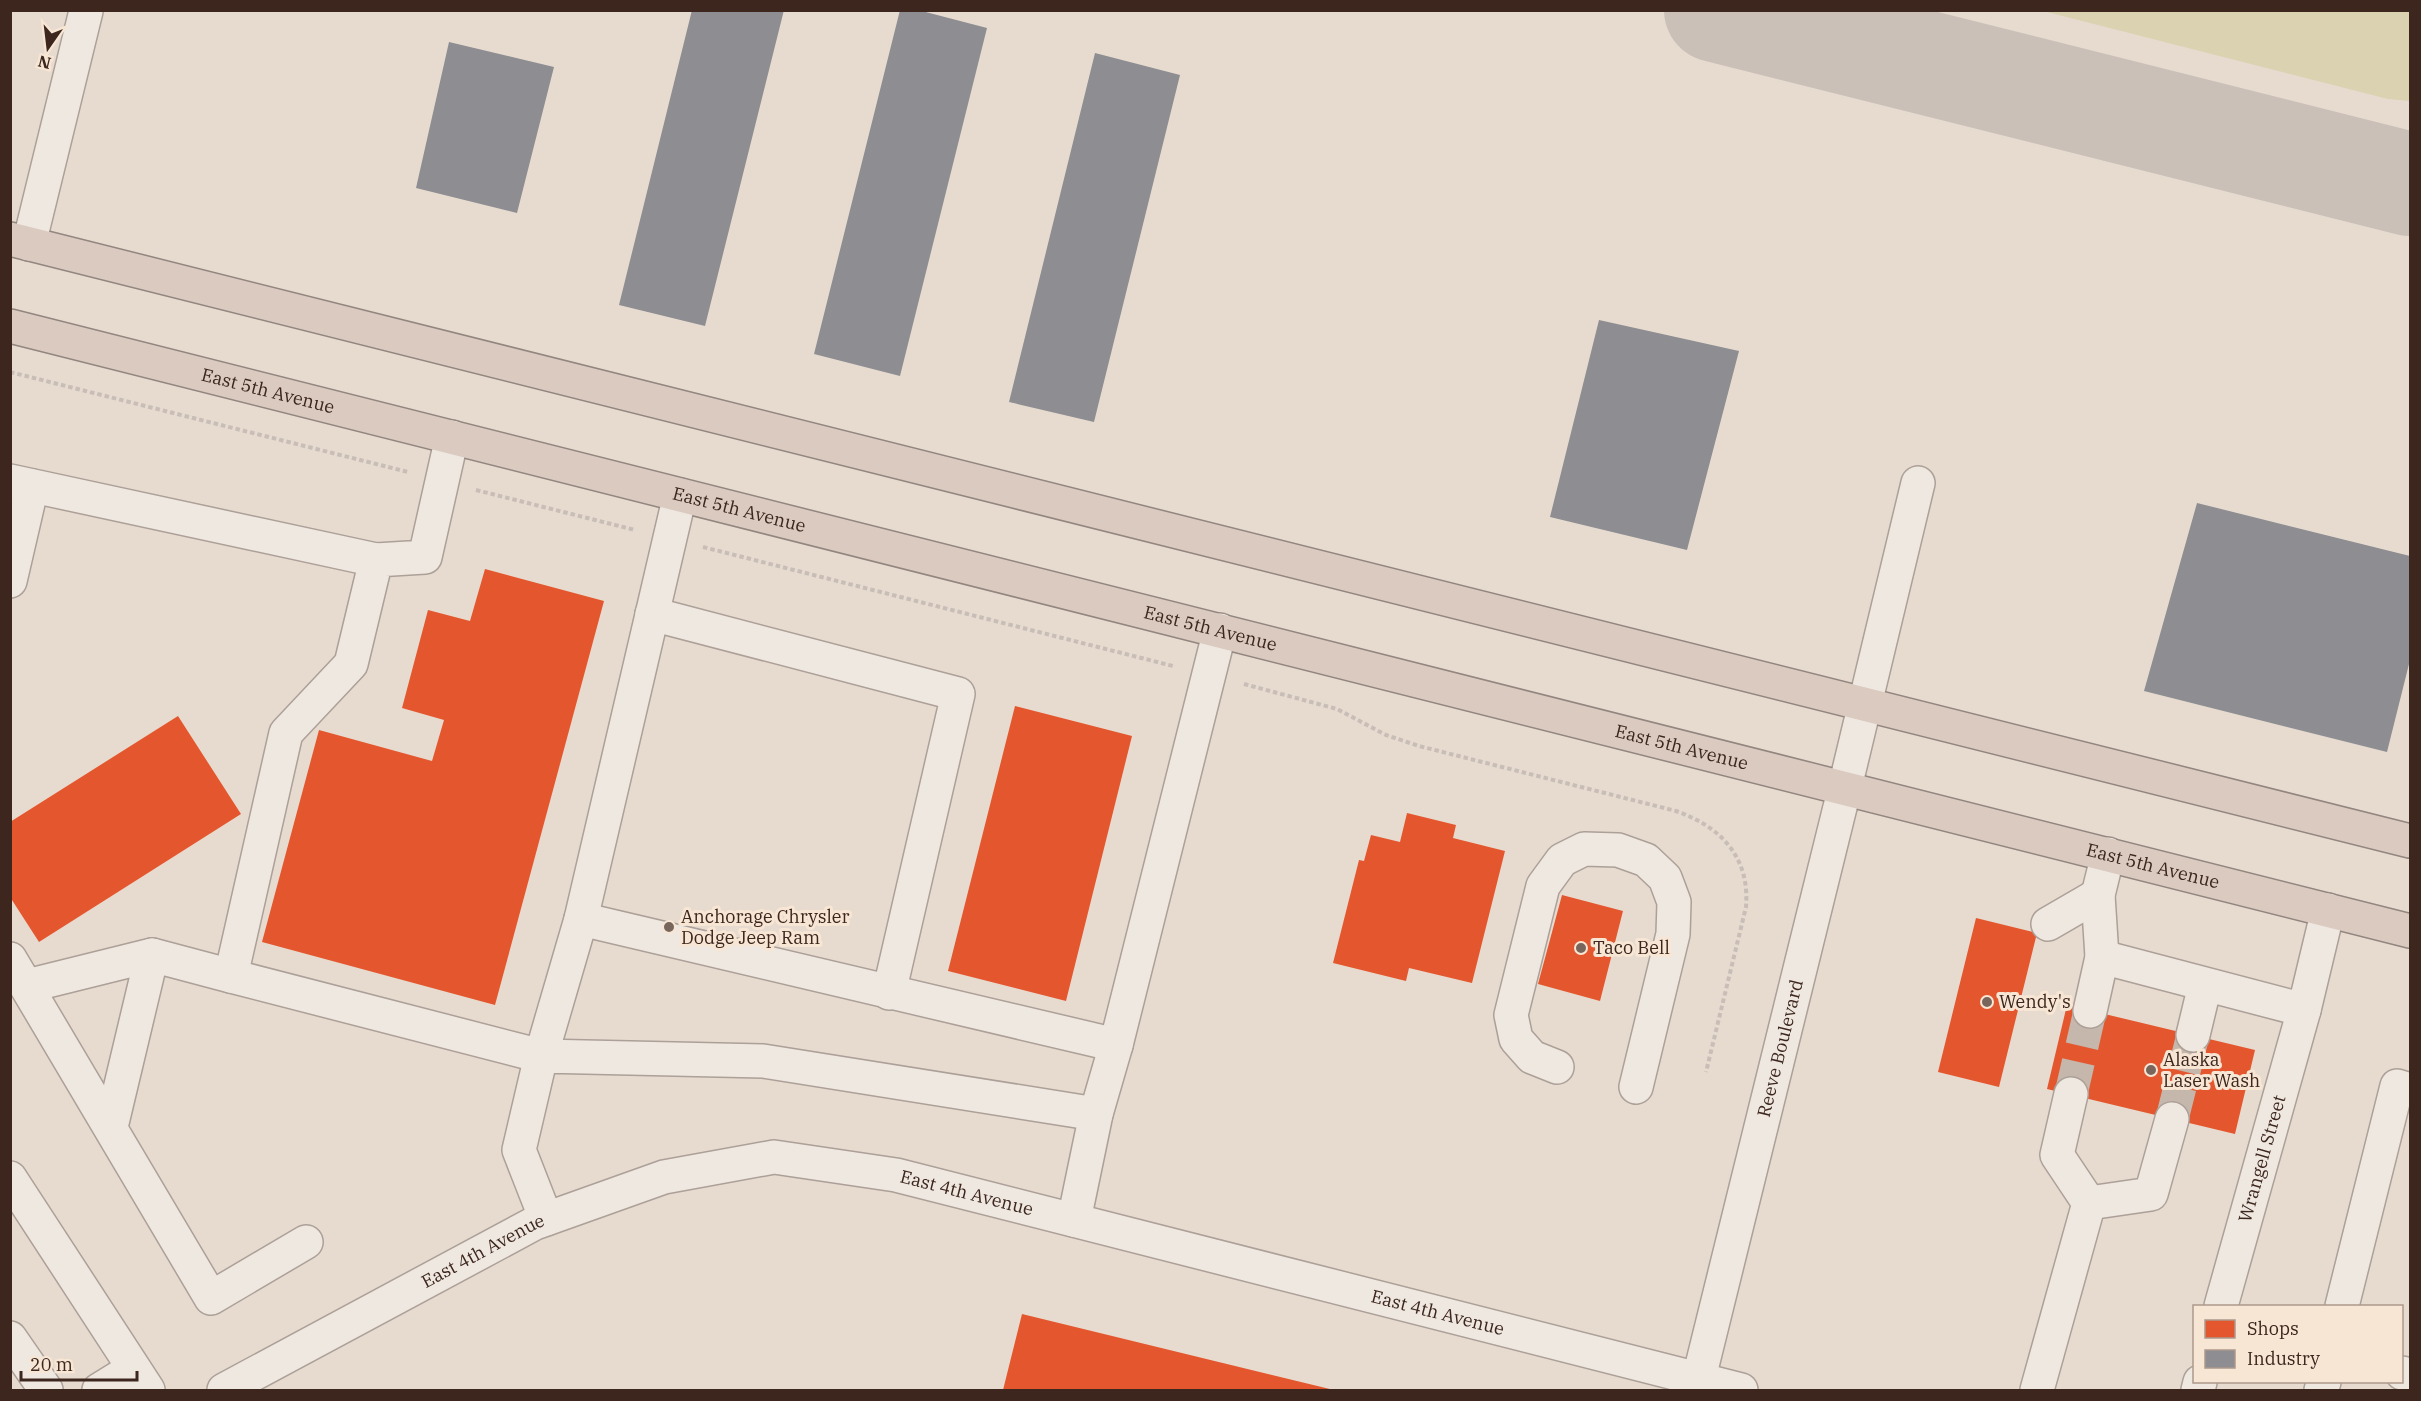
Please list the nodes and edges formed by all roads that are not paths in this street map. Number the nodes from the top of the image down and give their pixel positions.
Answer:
1 (86, 11) edge
2 (20, 242) edge
3 (10, 326) edge
4 (452, 437) junction
5 (1918, 483) dead end
6 (21, 484) edge
7 (680, 495) junction
8 (376, 560) junction
9 (10, 581) edge
10 (652, 614) junction
11 (1220, 630) junction
12 (1864, 705) junction
13 (1845, 787) junction
14 (2410, 841) edge
15 (2108, 854) junction
16 (2098, 895) junction
17 (2328, 910) junction
18 (581, 919) junction
19 (2048, 924) dead end
20 (2410, 931) edge
21 (152, 955) junction
22 (2102, 957) junction
23 (19, 973) edge
24 (231, 976) junction
25 (2205, 985) junction
26 (889, 993) junction
27 (2304, 1010) junction
28 (2090, 1011) tunnel mouth
29 (2193, 1035) tunnel mouth
30 (1116, 1045) junction
31 (541, 1056) junction
32 (1557, 1067) dead end
33 (1636, 1087) dead end
34 (2410, 1090) edge
35 (2071, 1094) tunnel mouth
36 (1096, 1114) junction
37 (2172, 1119) tunnel mouth
38 (111, 1127) junction
39 (10, 1178) edge
40 (2089, 1203) junction
41 (546, 1219) junction
42 (1074, 1220) junction
43 (306, 1242) dead end
44 (2221, 1305) edge
45 (2342, 1305) edge
46 (10, 1338) edge
47 (141, 1380) edge
48 (1698, 1385) edge
49 (46, 1390) edge
50 (99, 1390) edge
51 (224, 1390) edge
52 (1741, 1390) edge
53 (2037, 1390) edge

1 - 2 street
2 - 12 highway
3 - 4 highway, East 5th Avenue
4 - 7 highway, East 5th Avenue
4 - 8 street
5 - 12 street, Reeve Boulevard
6 - 8 street
6 - 9 street
7 - 10 street
7 - 11 highway, East 5th Avenue
8 - 24 street
10 - 18 street
10 - 26 street
11 - 13 highway, East 5th Avenue
11 - 30 street
12 - 13 street, Reeve Boulevard
12 - 14 highway
13 - 15 highway, East 5th Avenue
13 - 48 street, Reeve Boulevard
15 - 16 street
15 - 17 highway, East 5th Avenue
16 - 19 street
16 - 22 street
17 - 20 highway, East 5th Avenue
17 - 27 street, Wrangell Street
18 - 26 street
18 - 31 street
21 - 23 street
21 - 24 street
21 - 38 street
22 - 25 street
22 - 28 street
23 - 38 street
24 - 31 street
25 - 27 street
25 - 29 street
26 - 30 street
27 - 44 street, Wrangell Street
30 - 36 street
31 - 36 street
31 - 41 street
32 - 33 street
34 - 45 street
35 - 40 street
36 - 42 street
37 - 40 street
38 - 43 street
39 - 47 street
40 - 53 street
41 - 42 street, East 4th Avenue
41 - 51 street, East 4th Avenue
42 - 48 street, East 4th Avenue
46 - 49 street
47 - 50 street
48 - 52 street, East 4th Avenue

